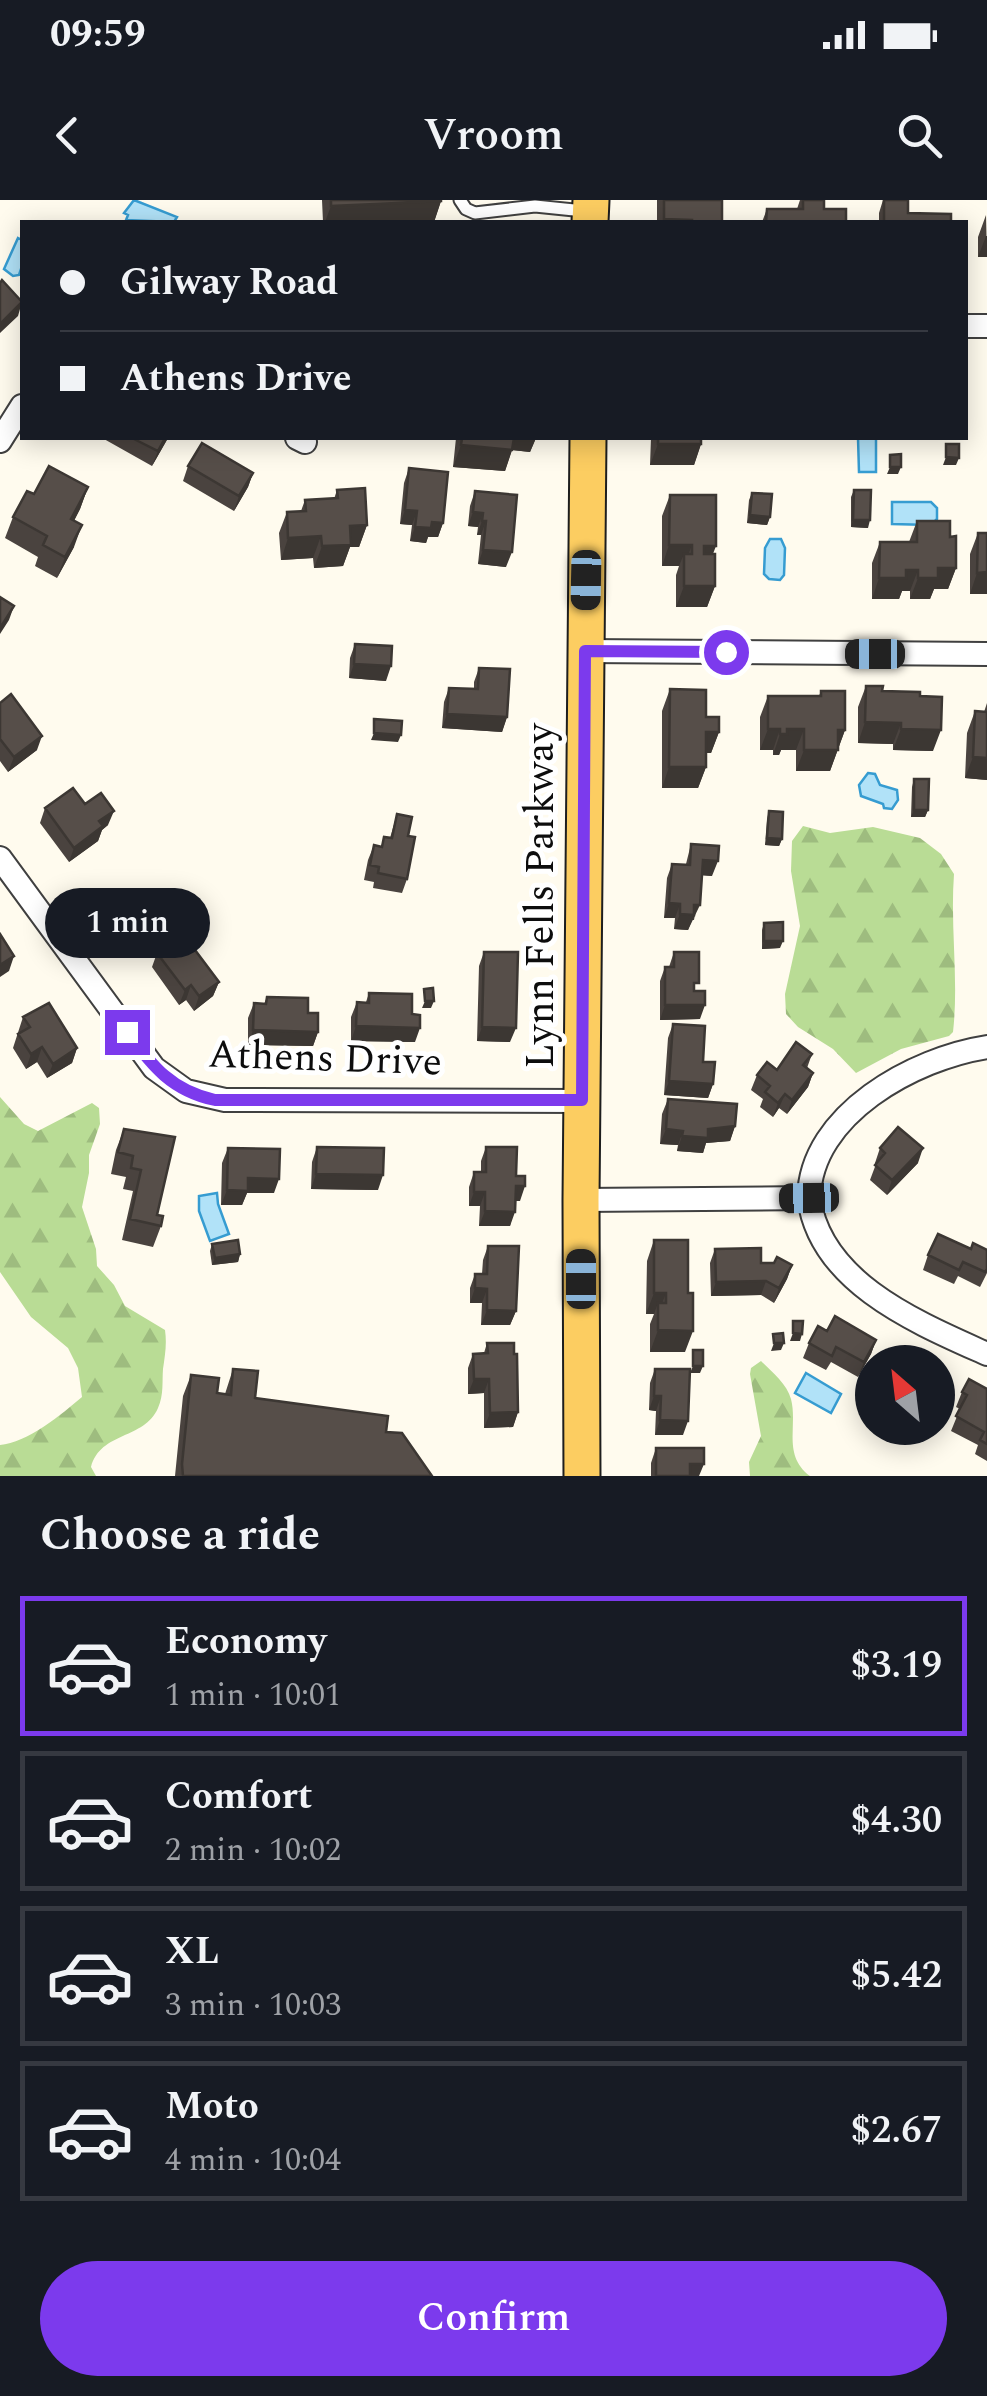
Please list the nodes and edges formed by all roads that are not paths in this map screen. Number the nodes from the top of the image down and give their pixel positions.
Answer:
1 (460, 200) edge
2 (590, 211) edge
3 (20, 409) edge
4 (588, 440) edge
5 (0, 441) edge
6 (585, 651) junction
7 (987, 654) edge
8 (0, 858) edge
9 (987, 1047) edge
10 (582, 1100) junction
11 (809, 1198) junction
12 (581, 1200) junction
13 (987, 1354) edge
14 (582, 1476) edge

1 - 2 lane
3 - 5 street
4 - 6 main road, Lynn Fells Parkway
6 - 7 street
6 - 10 main road, Lynn Fells Parkway
8 - 10 street, Athens Drive
9 - 11 street
10 - 12 main road, Lynn Fells Parkway
11 - 12 street
11 - 13 street
12 - 14 main road, Lynn Fells Parkway

